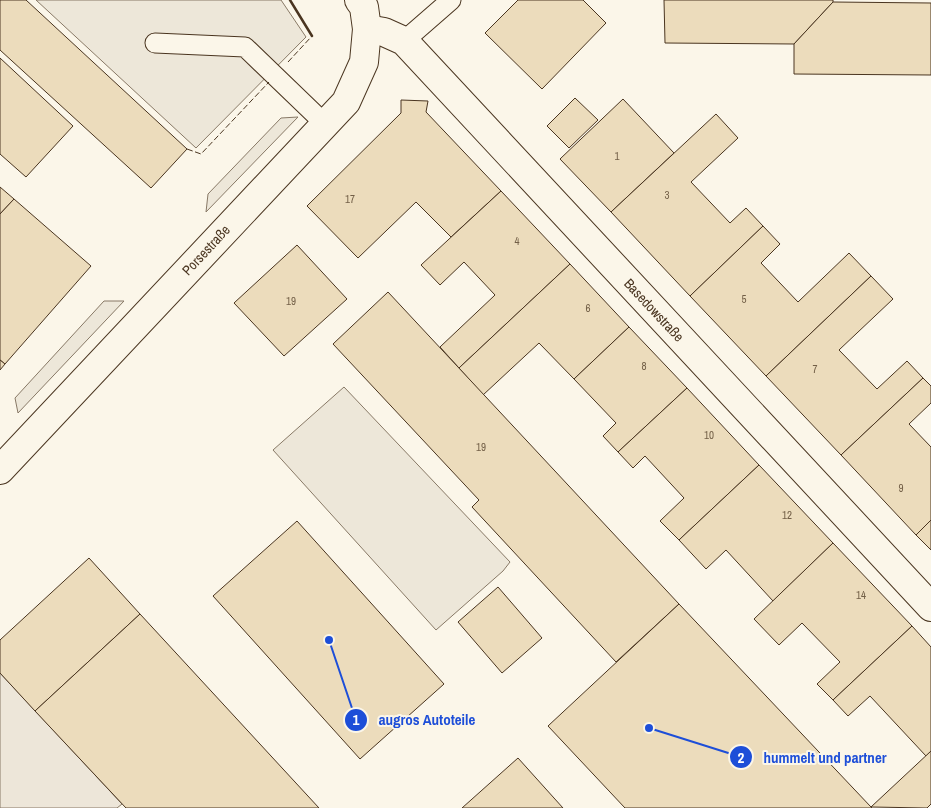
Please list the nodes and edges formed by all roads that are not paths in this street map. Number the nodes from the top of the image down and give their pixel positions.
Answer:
1 (450, 0) edge
2 (365, 9) edge
3 (404, 41) junction
4 (155, 43) dead end
5 (325, 124) junction
6 (0, 470) edge
7 (931, 606) edge

1 - 3 lane
2 - 3 street, Basedowstraße
2 - 5 street, Porsestraße
3 - 7 street, Basedowstraße
4 - 5 lane
5 - 6 street, Porsestraße

